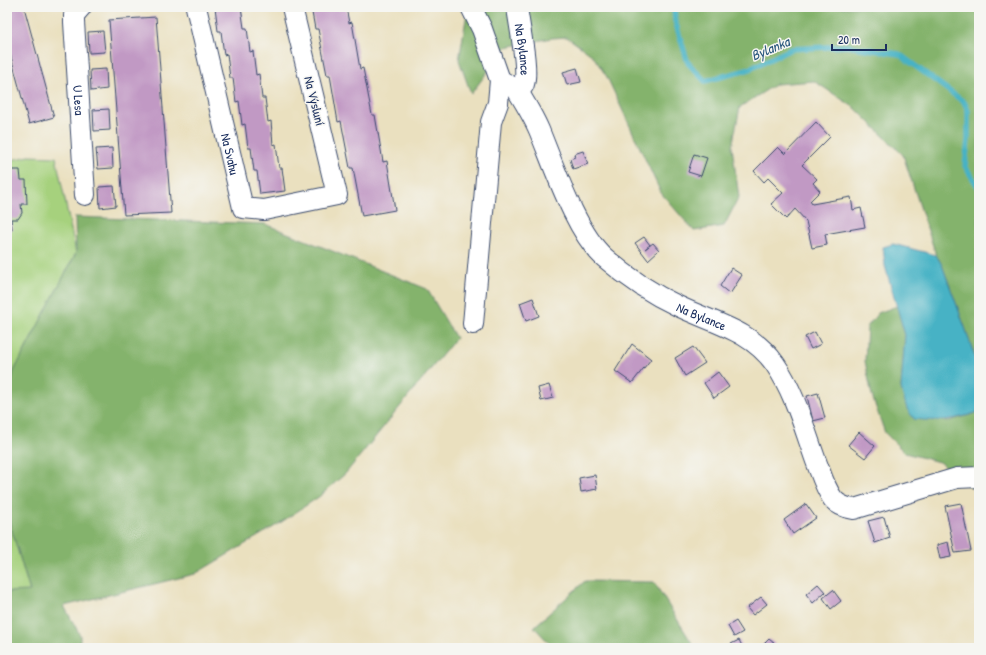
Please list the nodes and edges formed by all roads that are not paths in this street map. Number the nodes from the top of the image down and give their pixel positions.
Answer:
1 (81, 7) edge
2 (196, 7) edge
3 (292, 7) edge
4 (471, 7) edge
5 (517, 7) edge
6 (500, 80) junction
7 (517, 90) junction
8 (85, 195) dead end
9 (338, 195) joint
10 (474, 324) dead end
11 (979, 477) edge

1 - 8 street, U Lesa
2 - 9 street, Na Svahu
3 - 9 street, Na Výsluní
4 - 6 street
5 - 7 street, Na Bylance
6 - 7 street
6 - 10 street
7 - 11 street, Na Bylance

